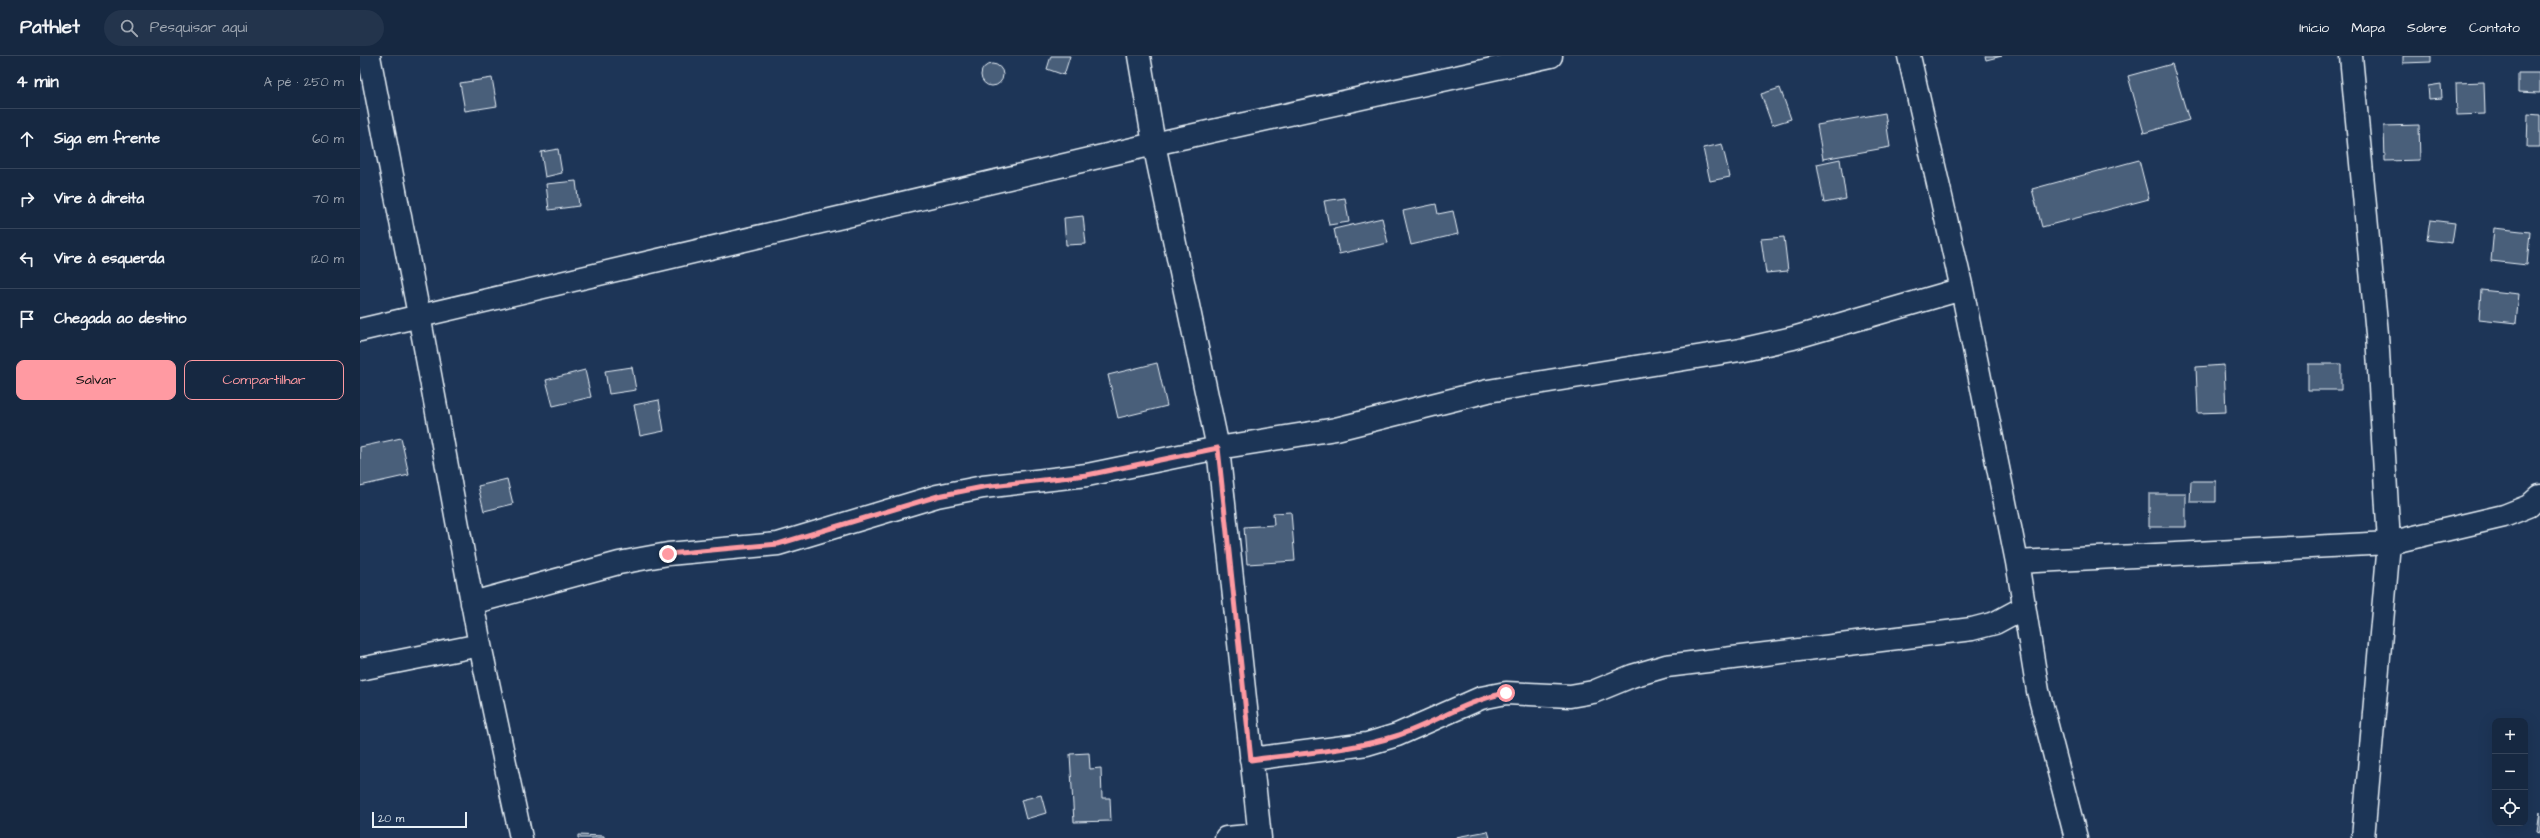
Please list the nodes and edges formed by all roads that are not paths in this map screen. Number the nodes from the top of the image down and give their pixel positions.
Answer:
1 (369, 56) edge
2 (1139, 56) edge
3 (1550, 56) edge
4 (1909, 56) edge
5 (2351, 56) edge
6 (1154, 144) junction
7 (1962, 289) junction
8 (419, 315) junction
9 (360, 330) edge
10 (1218, 448) junction
11 (2540, 496) edge
12 (2389, 543) junction
13 (2016, 562) junction
14 (472, 603) junction
15 (2023, 608) junction
16 (480, 645) junction
17 (360, 669) edge
18 (1251, 760) junction
19 (1259, 836) edge
20 (521, 838) edge
21 (1226, 838) edge
22 (2076, 838) edge
23 (2363, 838) edge

1 - 8 street
2 - 6 street
3 - 6 street
4 - 7 street
5 - 12 street
6 - 8 street
6 - 10 street
7 - 10 street
7 - 13 street
8 - 9 street
8 - 14 street
10 - 14 street
10 - 18 street
11 - 12 street
12 - 13 street
12 - 23 street
13 - 15 street
14 - 16 street
15 - 18 street
15 - 22 street
16 - 17 street
16 - 20 street
18 - 19 street
19 - 21 street

